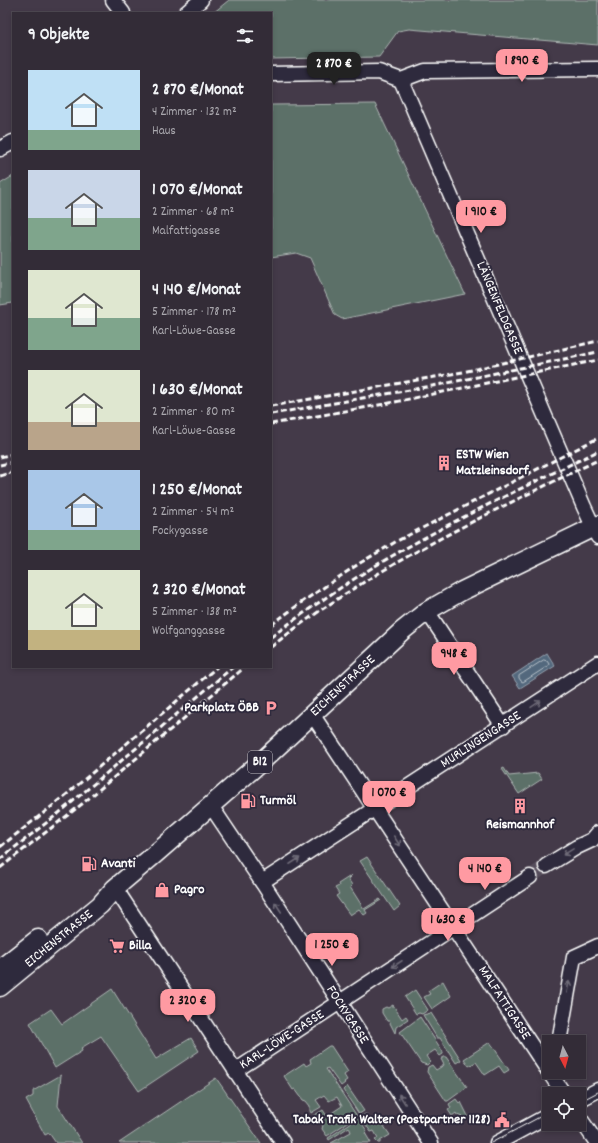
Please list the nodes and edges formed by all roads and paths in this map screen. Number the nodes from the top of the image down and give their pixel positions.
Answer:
1 (113, 0) edge
2 (201, 0) edge
3 (122, 12) edge
4 (187, 12) edge
5 (598, 69) edge
6 (272, 74) edge
7 (400, 80) junction
8 (596, 529) edge
9 (427, 611) junction
10 (598, 663) edge
11 (312, 714) junction
12 (503, 726) junction
13 (210, 806) junction
14 (376, 808) junction
15 (598, 834) edge
16 (546, 866) tunnel mouth
17 (530, 877) tunnel mouth
18 (262, 882) junction
19 (115, 888) junction
20 (453, 927) junction
21 (598, 946) edge
22 (0, 969) edge
23 (0, 986) edge
24 (339, 1002) junction
25 (560, 1035) edge
26 (542, 1058) edge
27 (235, 1071) junction
28 (598, 1090) edge
29 (586, 1096) edge
30 (542, 1119) edge
31 (586, 1125) edge
32 (595, 1135) edge
33 (283, 1143) edge
34 (431, 1143) edge
35 (497, 1143) edge

1 - 3 street
2 - 4 street
5 - 7 street
6 - 7 street
7 - 8 street, LÄNGENFELDGASSE
8 - 9 main road, EICHENSTRASSE / B12
9 - 11 main road, EICHENSTRASSE / B12
9 - 12 street
12 -> 10 street, MURLINGENGASSE
11 - 13 main road, EICHENSTRASSE / B12
11 - 14 street, MALFATTIGASSE
12 - 14 street, MURLINGENGASSE
13 - 18 street, FOCKYGASSE
13 - 19 main road, EICHENSTRASSE / B12
18 -> 14 street, MURLINGENGASSE
14 -> 20 street, MALFATTIGASSE
15 -> 16 street
17 - 20 street, KARL-LÖWE-GASSE
24 -> 18 street, FOCKYGASSE
19 - 22 main road, EICHENSTRASSE / B12
19 - 23 main road, EICHENSTRASSE / B12
19 - 27 street
20 -> 24 street, KARL-LÖWE-GASSE
20 - 26 street, MALFATTIGASSE
25 -> 21 street
24 - 27 street, KARL-LÖWE-GASSE
34 -> 24 street, FOCKYGASSE
27 - 33 street
28 - 29 street
30 - 35 street
31 - 32 street

